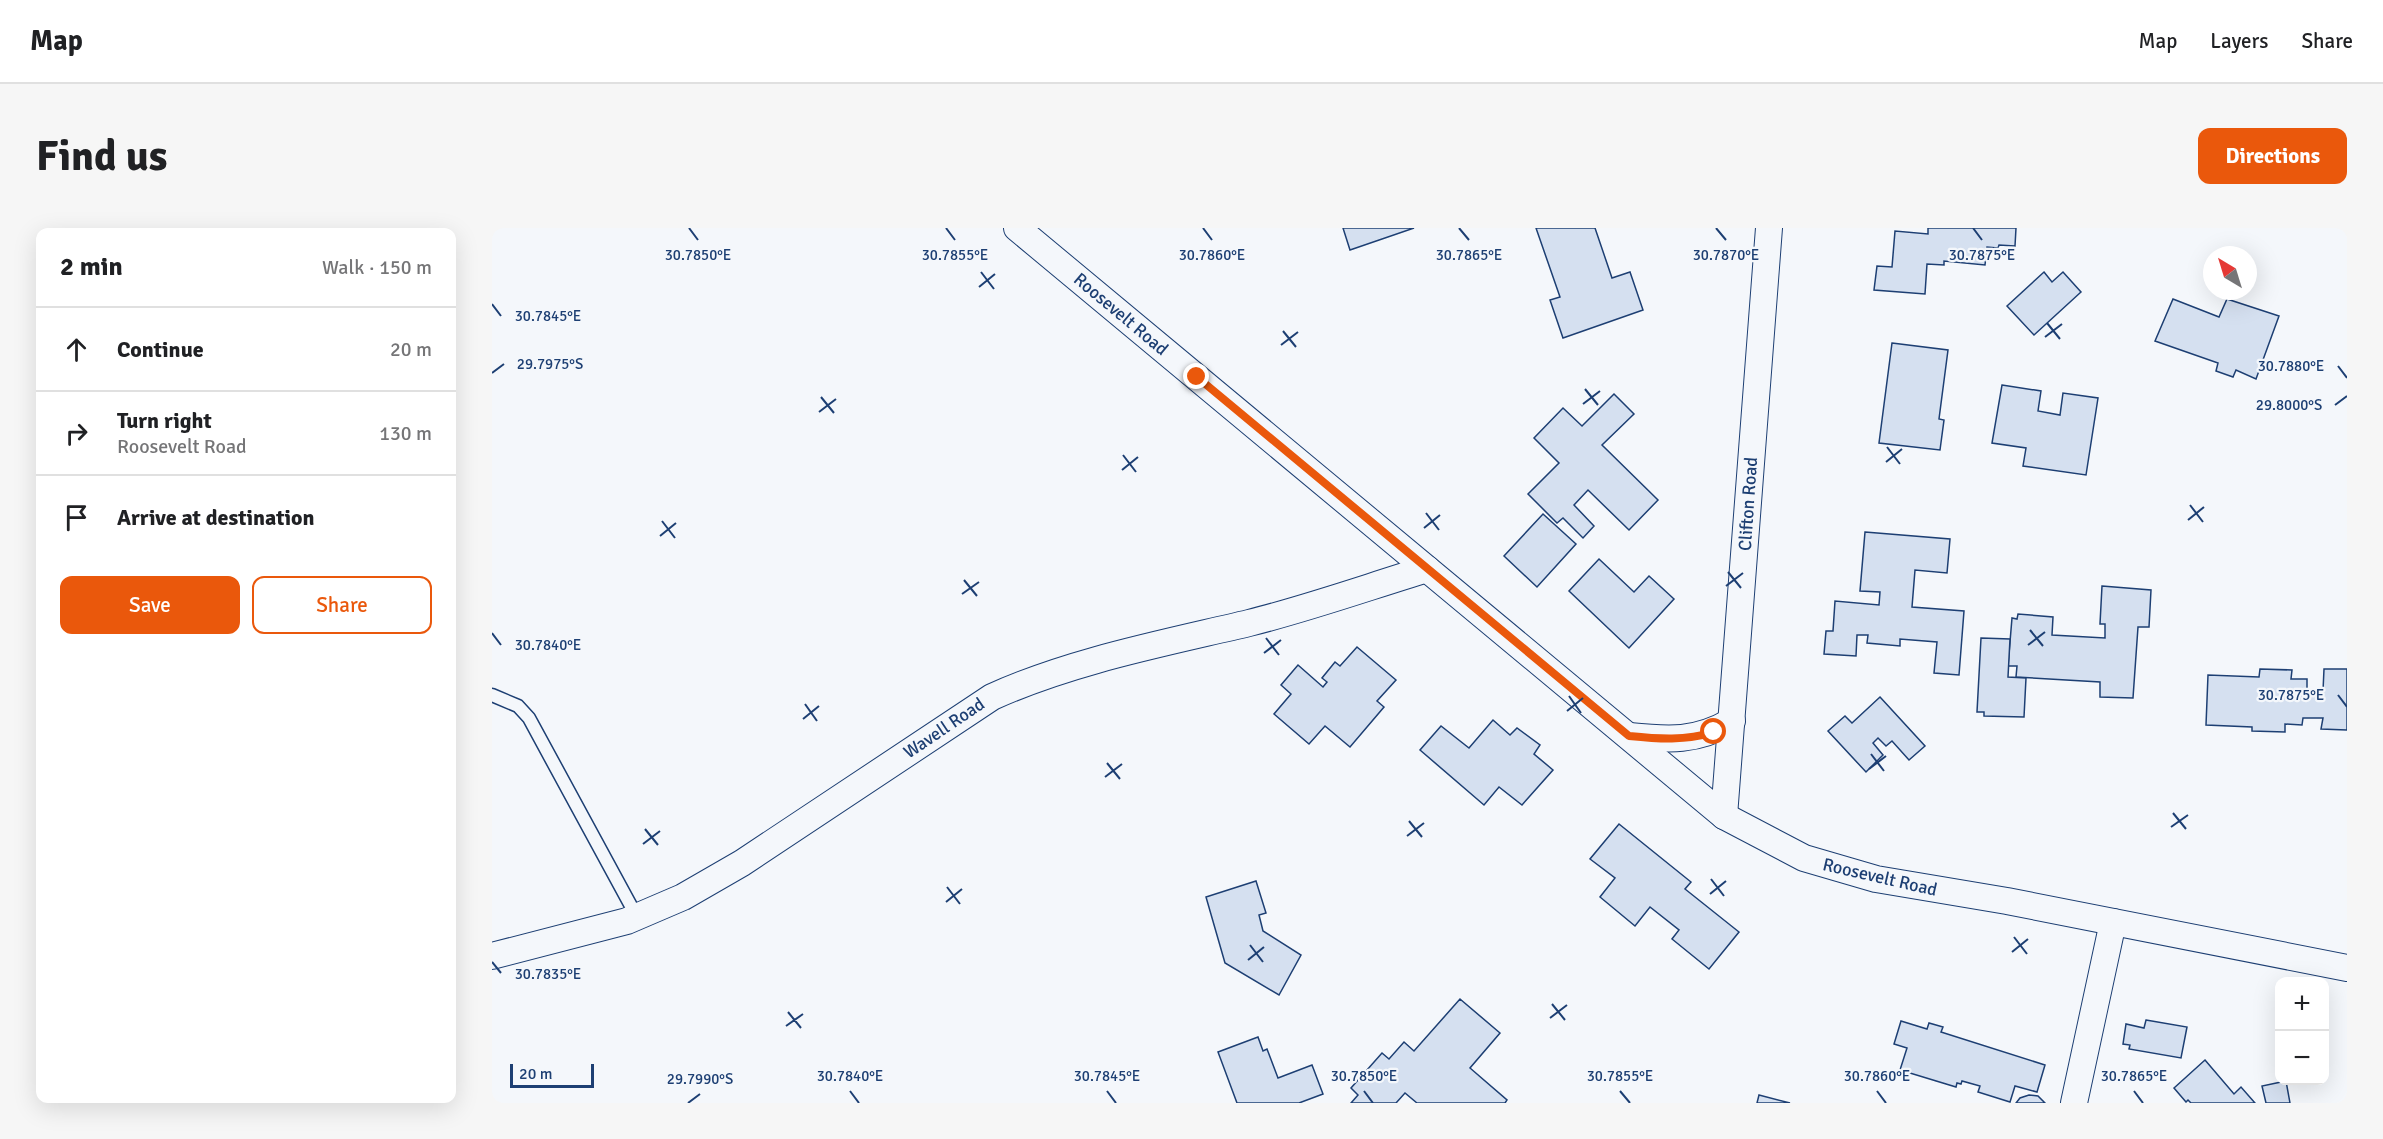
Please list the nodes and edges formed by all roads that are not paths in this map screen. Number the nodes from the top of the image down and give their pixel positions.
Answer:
1 (1017, 228) edge
2 (1769, 228) edge
3 (1428, 569) junction
4 (492, 695) edge
5 (1732, 721) junction
6 (1629, 736) junction
7 (1724, 816) junction
8 (638, 917) junction
9 (2113, 922) junction
10 (492, 956) edge
11 (2347, 968) edge
12 (2074, 1103) edge

1 - 3 street, Roosevelt Road
2 - 5 street, Clifton Road
3 - 6 street, Roosevelt Road
3 - 8 street, Wavell Road
4 - 8 lane
5 - 6 street
5 - 7 street, Clifton Road
6 - 7 street, Roosevelt Road
7 - 9 street, Roosevelt Road
8 - 10 street, Wavell Road
9 - 11 street, Roosevelt Road
9 - 12 street

